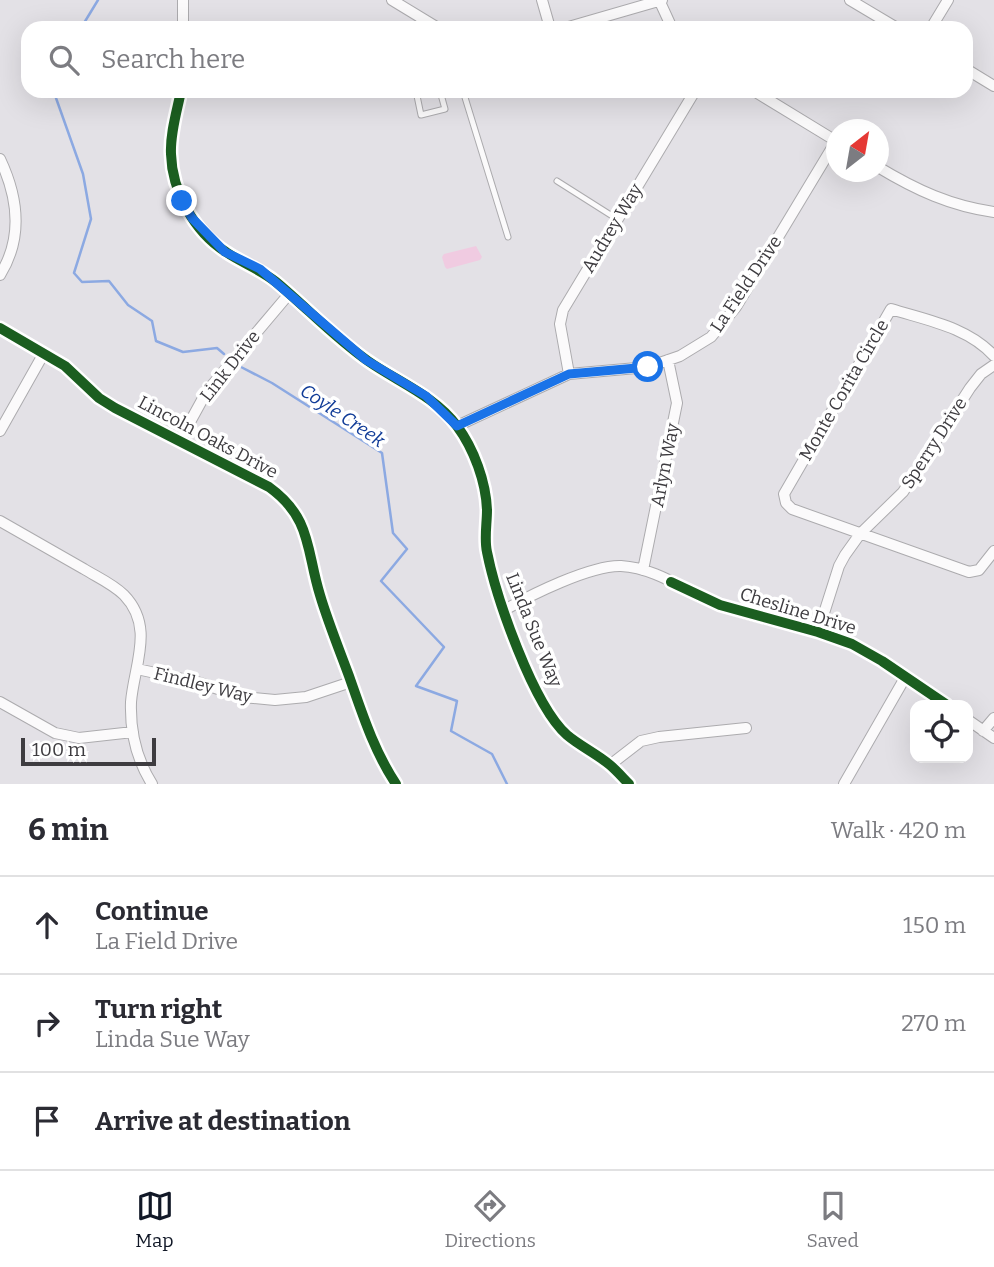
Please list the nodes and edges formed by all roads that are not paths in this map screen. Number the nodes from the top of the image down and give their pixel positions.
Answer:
1 (183, 0) edge
2 (392, 0) edge
3 (542, 0) edge
4 (850, 0) edge
5 (948, 0) edge
6 (661, 1) edge
7 (183, 21) edge
8 (417, 21) edge
9 (548, 21) edge
10 (590, 21) edge
11 (669, 21) edge
12 (885, 21) edge
13 (936, 21) edge
14 (973, 73) edge
15 (994, 86) edge
16 (180, 98) edge
17 (417, 98) edge
18 (442, 98) edge
19 (465, 98) edge
20 (691, 98) edge
21 (765, 98) edge
22 (826, 135) edge
23 (826, 158) edge
24 (0, 159) edge
25 (889, 173) edge
26 (557, 181) dead end
27 (994, 212) edge
28 (617, 219) junction
29 (508, 237) dead end
30 (0, 275) edge
31 (289, 295) junction
32 (0, 328) edge
33 (44, 353) junction
34 (994, 356) edge
35 (668, 360) junction
36 (994, 365) edge
37 (569, 374) junction
38 (457, 426) junction
39 (0, 430) edge
40 (179, 442) junction
41 (0, 521) edge
42 (860, 534) junction
43 (994, 551) edge
44 (643, 570) junction
45 (503, 611) junction
46 (818, 632) junction
47 (137, 669) junction
48 (905, 677) junction
49 (351, 682) junction
50 (940, 700) edge
51 (0, 702) edge
52 (994, 718) edge
53 (973, 724) edge
54 (746, 728) dead end
55 (983, 731) junction
56 (133, 732) junction
57 (994, 738) edge
58 (611, 765) junction
59 (152, 784) edge
60 (396, 784) edge
61 (629, 784) edge
62 (845, 784) edge

1 - 7 street
2 - 8 street
3 - 9 street
4 - 12 street
5 - 13 street
6 - 10 street
6 - 11 street
14 - 15 street
16 - 31 street, Linda Sue Way
17 - 18 lane
19 - 29 lane
20 - 28 street, Audrey Way
21 - 22 street
23 - 35 street, La Field Drive
24 - 30 street
25 - 27 street
26 - 28 lane
28 - 37 street, Audrey Way
31 - 38 street, Linda Sue Way
31 - 40 street, Link Drive
32 - 33 street, Lincoln Oaks Drive
33 - 39 street
33 - 40 street, Lincoln Oaks Drive
34 - 42 street, Monte Corita Circle
35 - 37 street, La Field Drive
35 - 44 street, Arlyn Way
36 - 42 street, Sperry Drive
37 - 38 street, La Field Drive
38 - 45 street, Linda Sue Way
40 - 49 street, Lincoln Oaks Drive
41 - 47 street
42 - 43 street
42 - 46 street, Sperry Drive
44 - 45 street, Chesline Drive
44 - 46 street, Chesline Drive
45 - 58 street, Linda Sue Way
46 - 48 street, Chesline Drive
47 - 49 street, Findley Way
47 - 56 street
48 - 50 street, Chesline Drive
48 - 62 street
49 - 60 street, Lincoln Oaks Drive
51 - 56 street
52 - 55 street
53 - 55 street
54 - 58 street
55 - 57 street
56 - 59 street
58 - 61 street, Linda Sue Way

